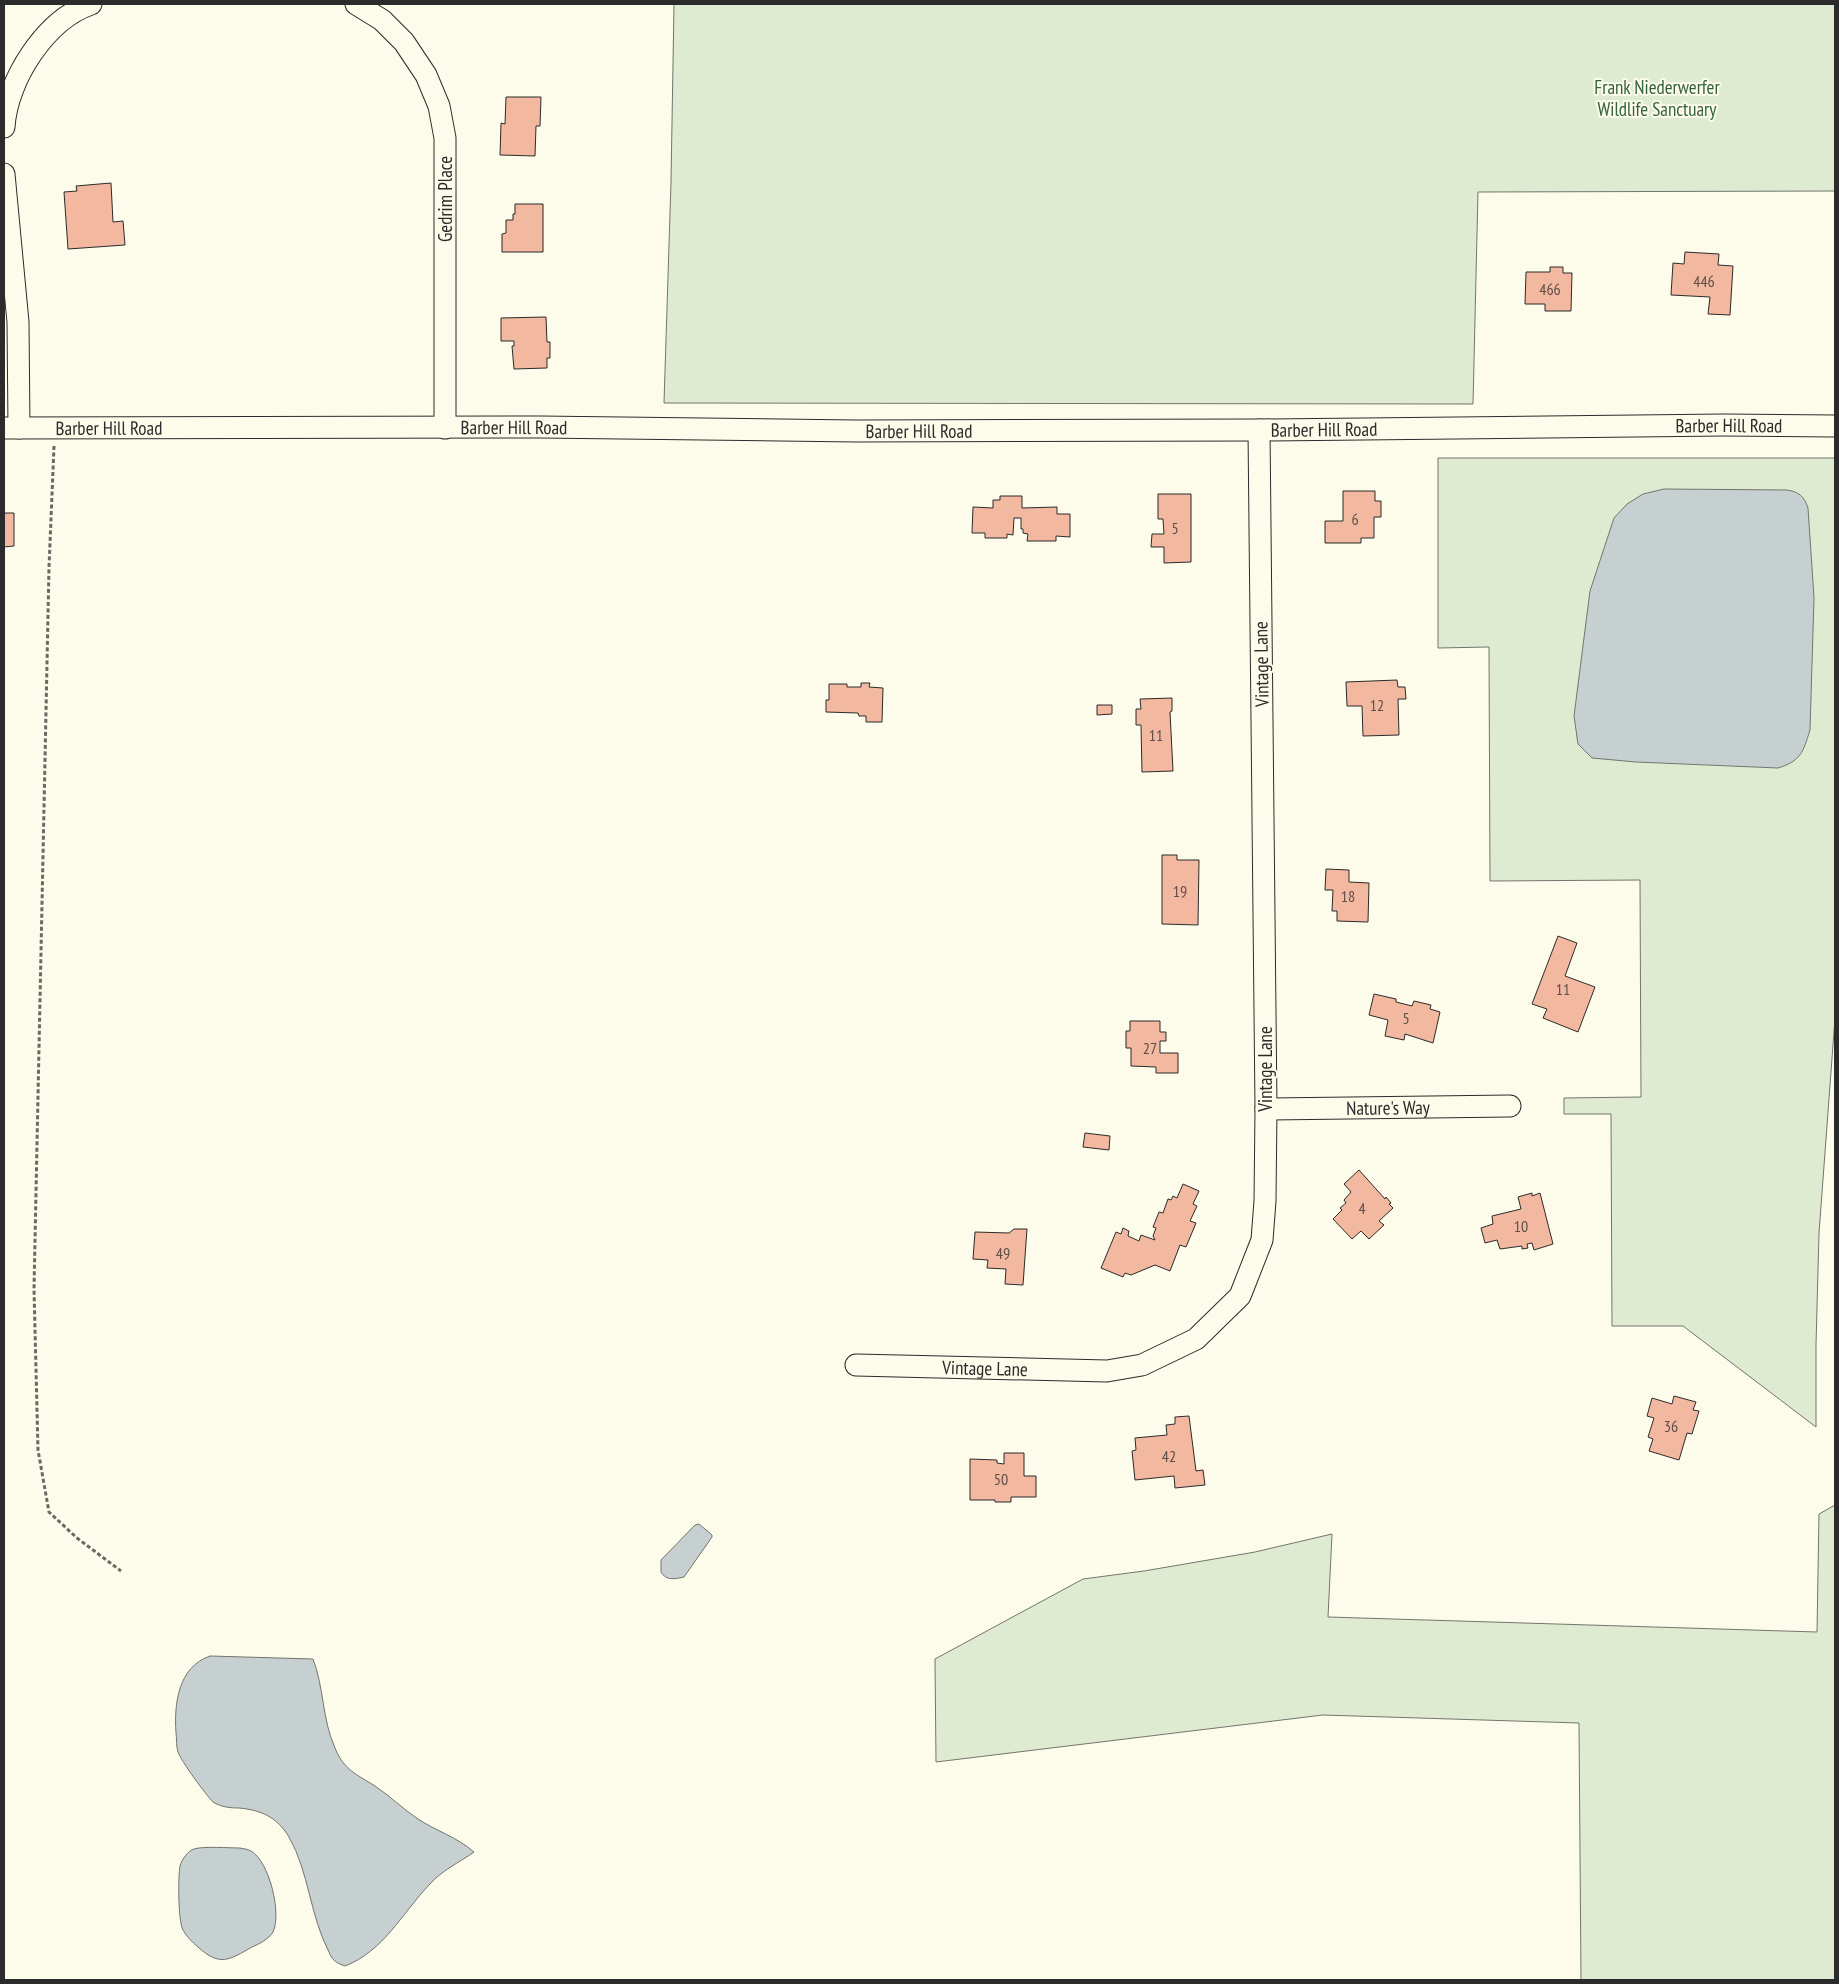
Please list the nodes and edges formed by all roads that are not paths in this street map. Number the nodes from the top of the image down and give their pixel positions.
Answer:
1 (91, 4) edge
2 (356, 4) edge
3 (4, 127) edge
4 (4, 174) edge
5 (1835, 426) edge
6 (11, 428) edge
7 (445, 428) junction
8 (1259, 430) junction
9 (1510, 1106) dead end
10 (1266, 1109) junction
11 (856, 1365) dead end

1 - 3 street
2 - 7 street, Gedrim Place
4 - 6 street
5 - 8 street, Barber Hill Road
6 - 7 street, Barber Hill Road
7 - 8 street, Barber Hill Road
8 - 10 street, Vintage Lane
9 - 10 street, Nature's Way
10 - 11 street, Vintage Lane

